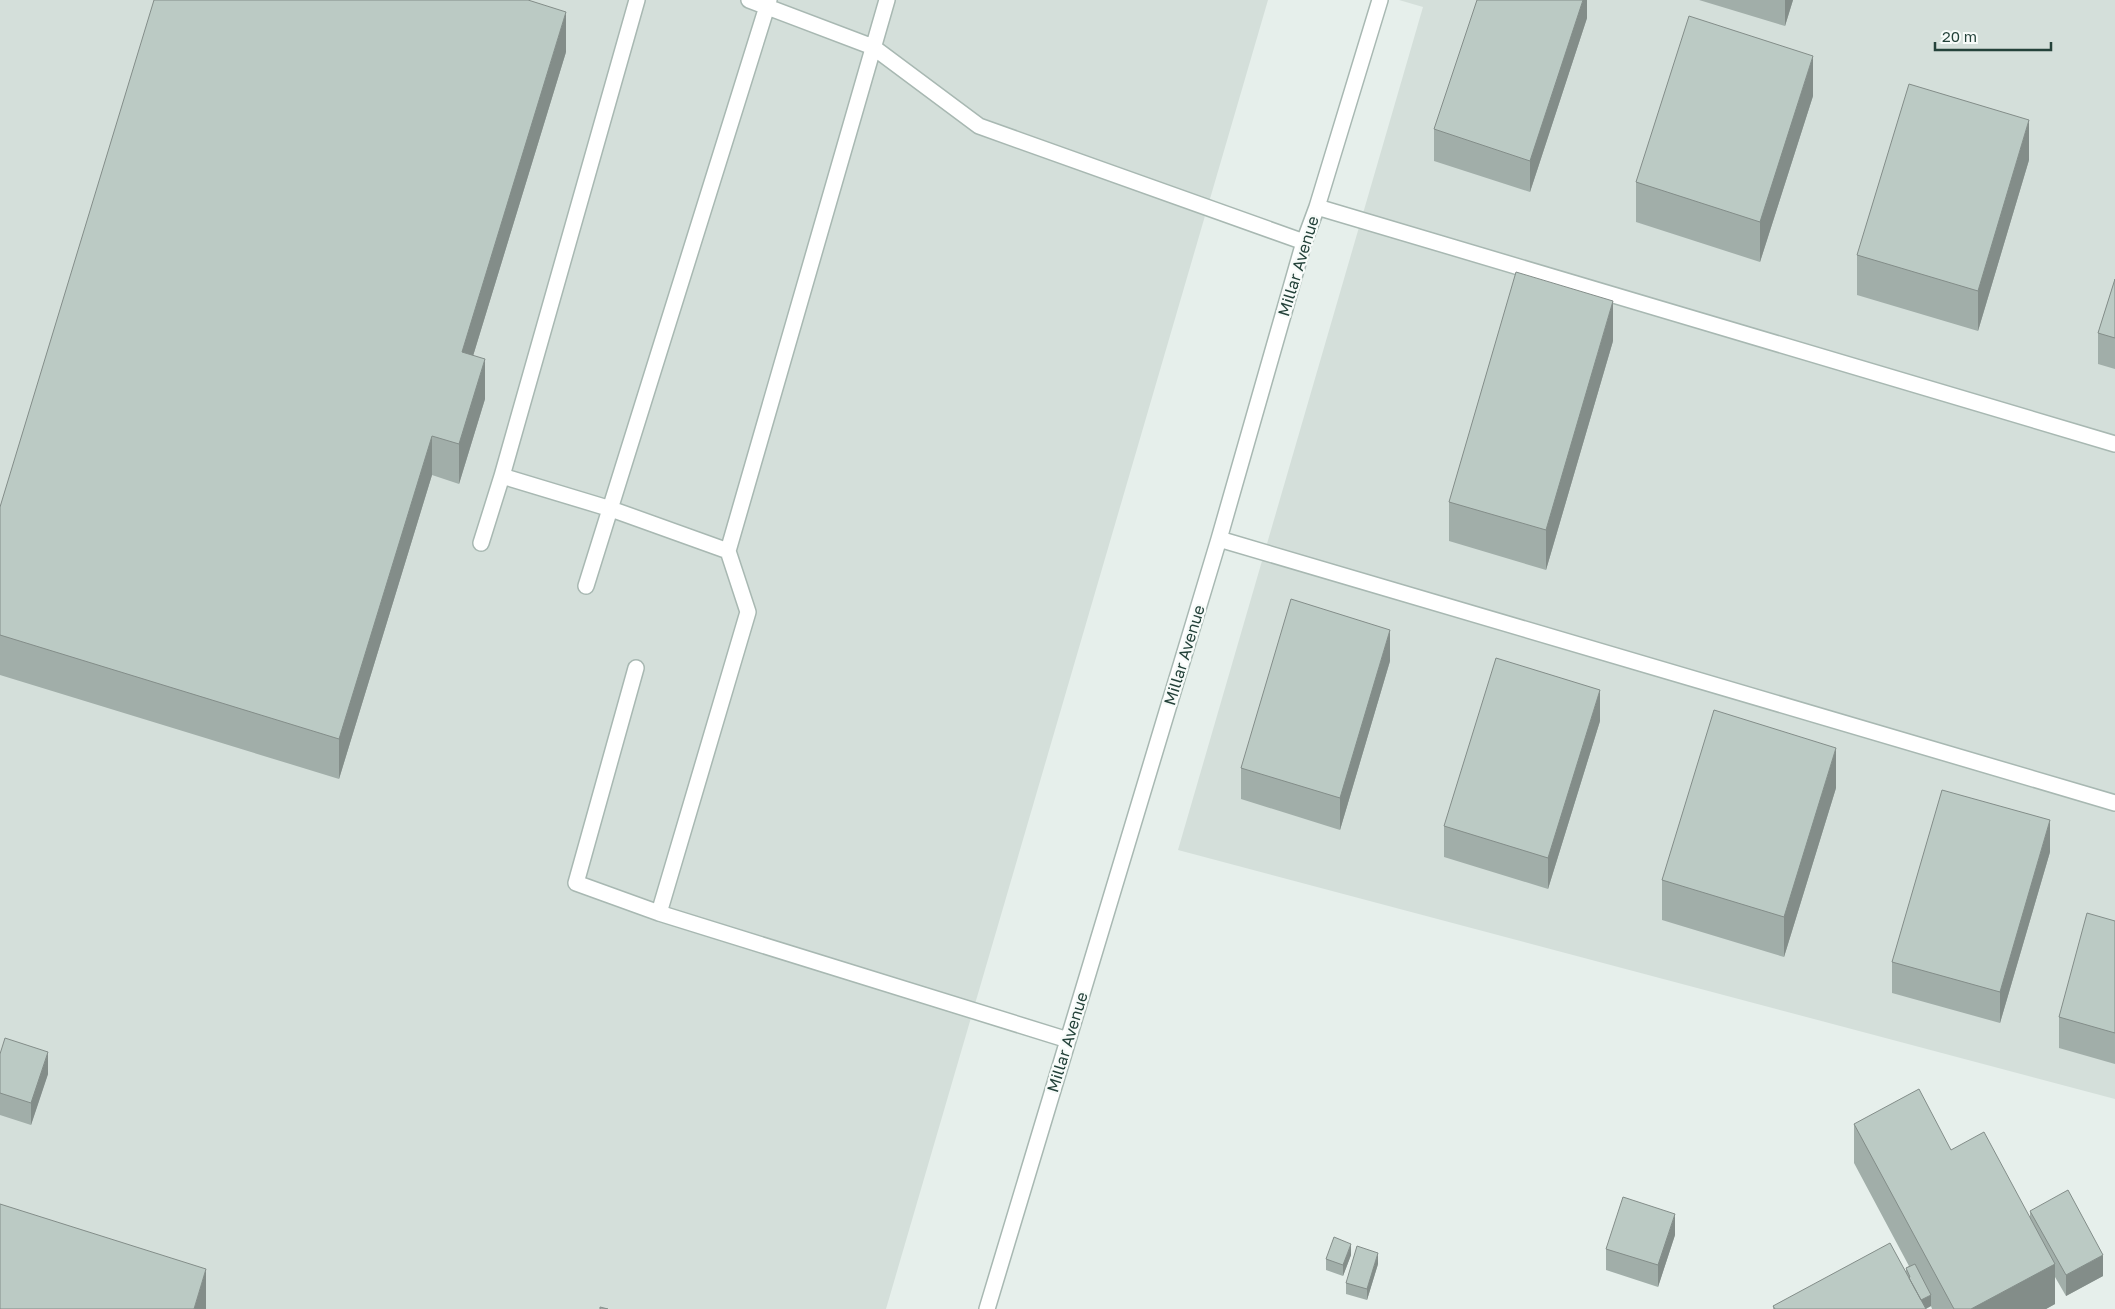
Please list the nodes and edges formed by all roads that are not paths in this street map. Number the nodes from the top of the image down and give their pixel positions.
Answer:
1 (637, 0) edge
2 (749, 0) edge
3 (887, 0) edge
4 (1380, 0) edge
5 (768, 3) edge
6 (873, 47) junction
7 (1317, 207) junction
8 (1304, 242) junction
9 (2115, 444) edge
10 (502, 476) junction
11 (612, 509) junction
12 (1219, 539) junction
13 (481, 542) dead end
14 (728, 550) junction
15 (586, 586) dead end
16 (636, 668) dead end
17 (2115, 803) edge
18 (659, 913) junction
19 (1068, 1040) junction
20 (987, 1309) edge

1 - 10 street
2 - 5 street
3 - 6 street
4 - 7 street, Millar Avenue
5 - 6 street
5 - 11 street
6 - 8 street
6 - 14 street
7 - 8 street, Millar Avenue
7 - 9 street
8 - 12 street, Millar Avenue
10 - 11 street
10 - 13 street
11 - 14 street
11 - 15 street
12 - 17 street
12 - 19 street, Millar Avenue
14 - 18 street
16 - 18 street
18 - 19 street
19 - 20 street, Millar Avenue

